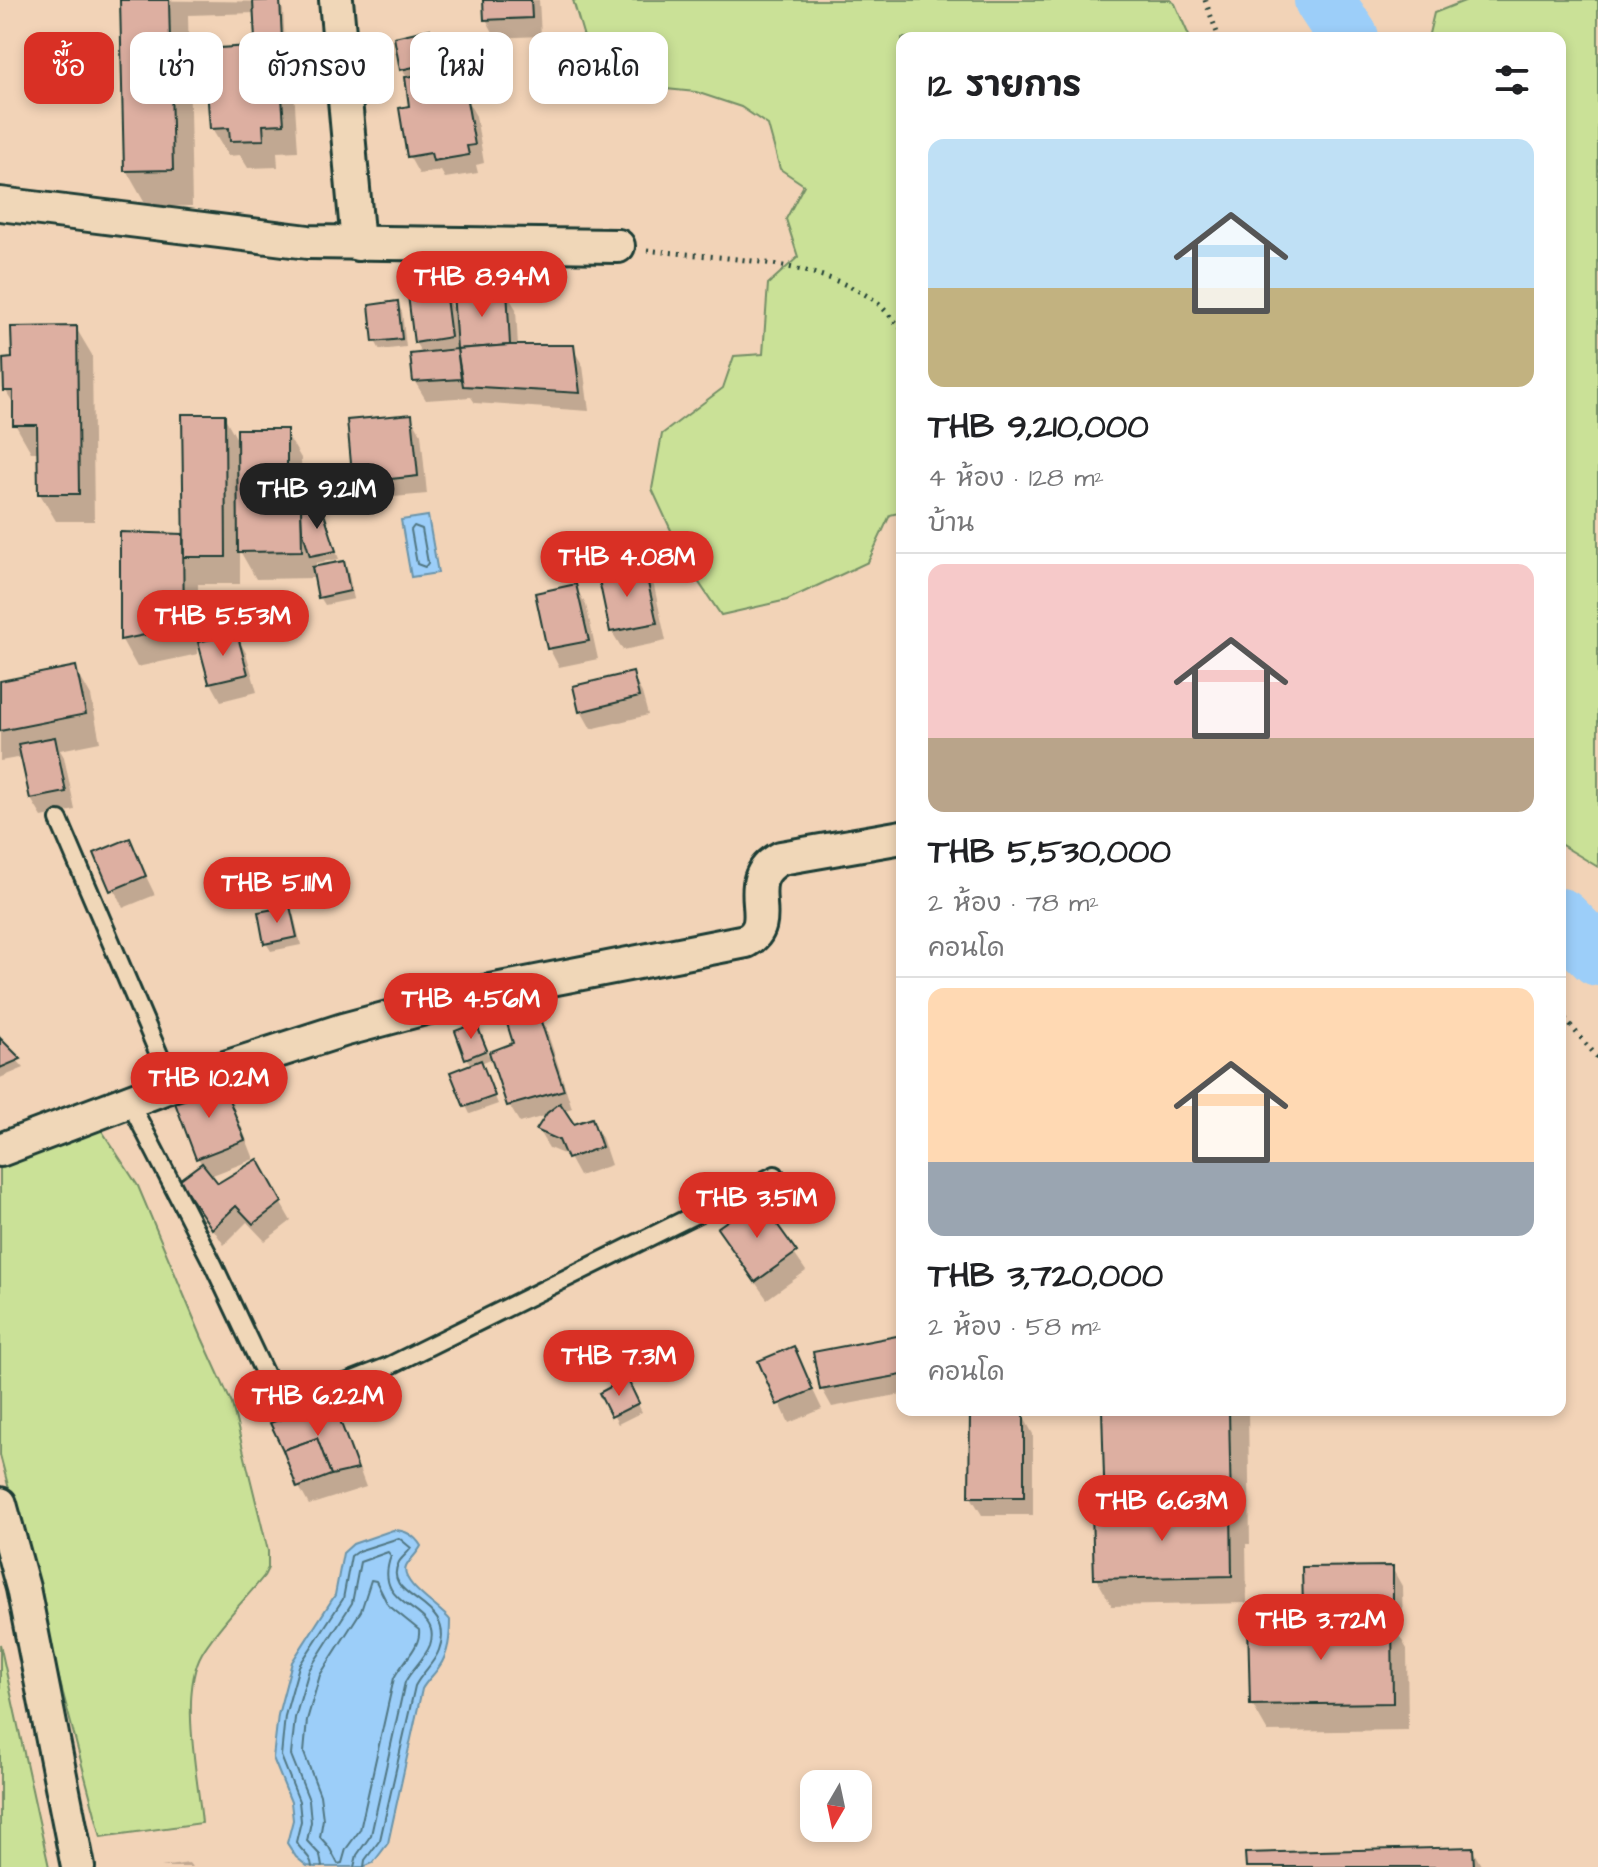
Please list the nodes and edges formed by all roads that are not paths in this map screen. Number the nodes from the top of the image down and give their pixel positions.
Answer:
1 (336, 0) edge
2 (0, 204) edge
3 (358, 244) junction
4 (618, 246) road end
5 (59, 820) dead end
6 (896, 838) edge
7 (172, 1085) junction
8 (129, 1101) junction
9 (0, 1150) edge
10 (775, 1175) dead end
11 (0, 1504) edge
12 (78, 1867) edge

1 - 3 street
2 - 3 street
3 - 4 street
5 - 7 lane
6 - 7 street
7 - 8 street
8 - 9 street
8 - 10 lane
11 - 12 street

